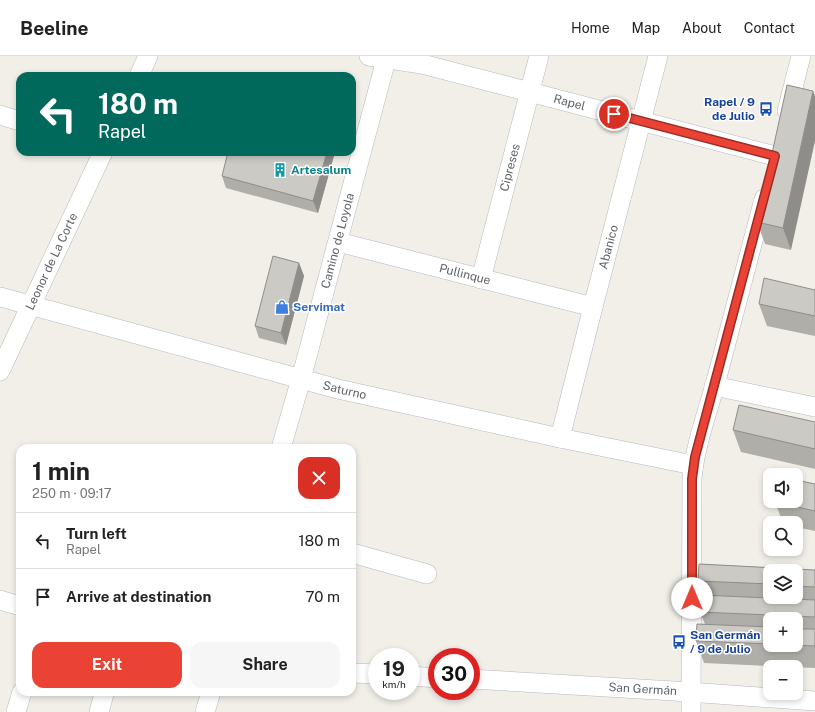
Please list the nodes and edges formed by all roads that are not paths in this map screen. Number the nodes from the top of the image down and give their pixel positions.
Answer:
1 (148, 56) edge
2 (539, 56) edge
3 (658, 56) edge
4 (801, 56) edge
5 (381, 57) edge
6 (141, 72) edge
7 (529, 92) junction
8 (0, 115) edge
9 (16, 120) edge
10 (642, 121) junction
11 (779, 140) junction
12 (101, 156) edge
13 (338, 242) junction
14 (481, 279) junction
15 (0, 296) edge
16 (31, 306) junction
17 (593, 307) junction
18 (0, 371) edge
19 (301, 379) junction
20 (714, 386) junction
21 (815, 407) edge
22 (560, 438) junction
23 (282, 444) edge
24 (693, 465) junction
25 (356, 554) edge
26 (427, 574) dead end
27 (0, 600) edge
28 (16, 605) edge
29 (356, 673) edge
30 (368, 674) edge
31 (480, 680) edge
32 (692, 692) junction
33 (21, 696) edge
34 (210, 696) edge
35 (815, 701) edge
36 (16, 712) edge
37 (205, 712) edge
38 (691, 712) edge

1 - 6 street
2 - 7 street, Cipreses
3 - 10 street, Abanico
4 - 11 street
5 - 7 street, Rapel
5 - 13 street, Camino de Loyola
7 - 10 street, Rapel
7 - 14 street, Cipreses
8 - 9 street
10 - 11 street, Rapel
10 - 17 street, Abanico
11 - 20 street
12 - 16 street, Leonor de La Corte
13 - 14 street, Pullinque
13 - 19 street, Camino de Loyola
14 - 17 street, Pullinque
15 - 16 street, Saturno
16 - 18 street, Leonor de La Corte
16 - 19 street, Saturno
17 - 22 street, Abanico
19 - 22 street, Saturno
19 - 23 street, Camino de Loyola
20 - 21 street
20 - 24 street
22 - 24 street, Saturno
24 - 32 street
25 - 26 street
27 - 28 street
29 - 30 street
31 - 32 street, San Germán
32 - 35 street, San Germán
32 - 38 street
33 - 36 street
34 - 37 street

